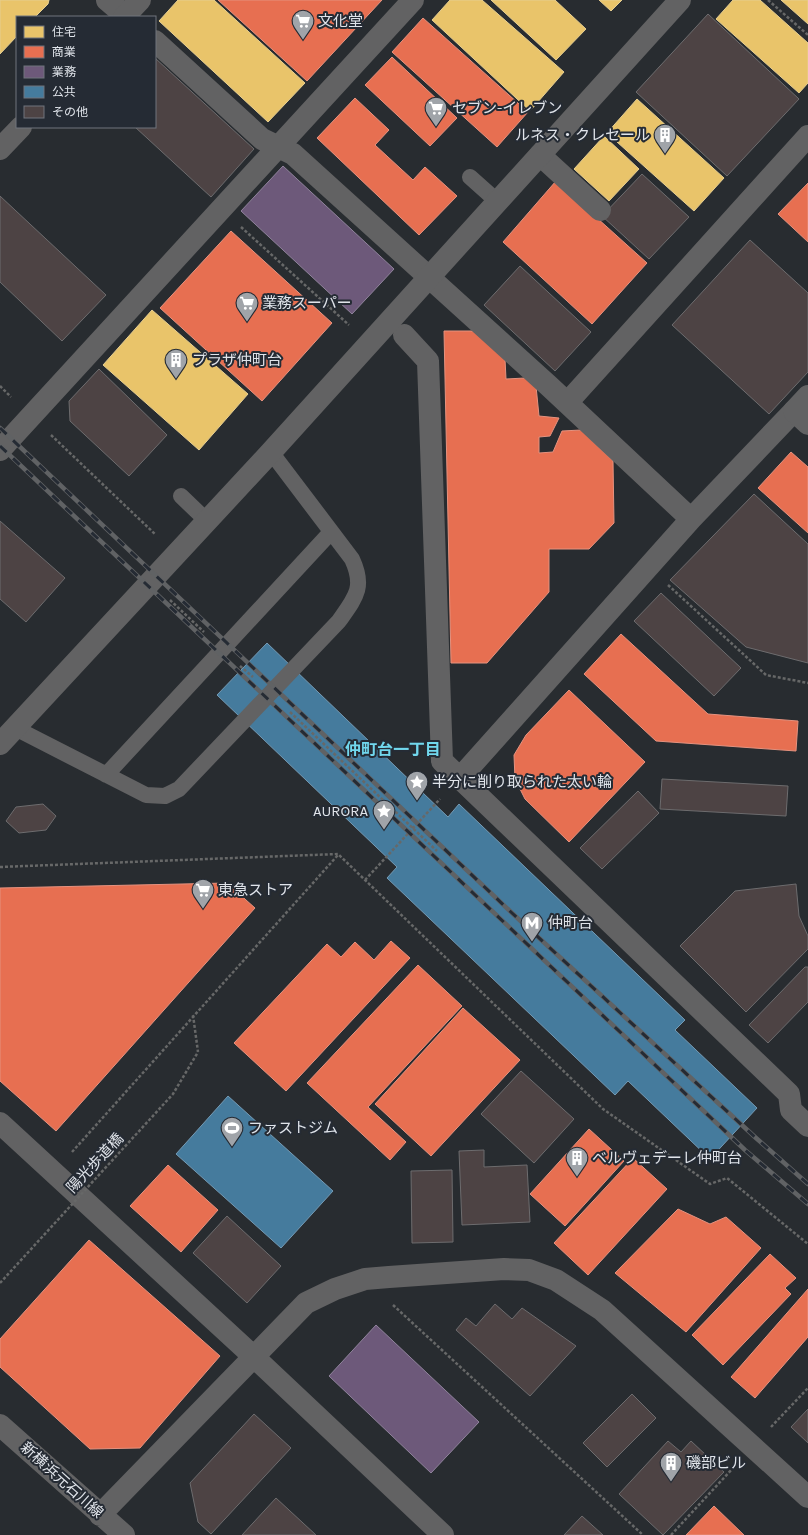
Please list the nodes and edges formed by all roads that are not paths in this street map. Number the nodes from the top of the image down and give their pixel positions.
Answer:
1 (107, 0) edge
2 (413, 0) edge
3 (680, 0) edge
4 (129, 12) edge
5 (156, 42) edge
6 (19, 128) edge
7 (808, 136) edge
8 (278, 147) junction
9 (0, 149) edge
10 (540, 155) junction
11 (470, 177) dead end
12 (498, 202) junction
13 (600, 210) dead end
14 (429, 277) junction
15 (404, 335) dead end
16 (567, 403) junction
17 (803, 411) edge
18 (0, 450) edge
19 (271, 452) junction
20 (181, 496) dead end
21 (691, 519) junction
22 (207, 521) junction
23 (331, 532) junction
24 (15, 728) junction
25 (0, 744) edge
26 (106, 775) junction
27 (460, 778) junction
28 (0, 1123) edge
29 (808, 1126) edge
30 (254, 1357) junction
31 (0, 1425) edge
32 (808, 1497) edge
33 (100, 1515) junction
34 (124, 1535) edge
35 (444, 1535) edge

1 - 4 street
2 - 8 street
3 - 10 street
5 - 8 street
6 - 9 street
7 - 16 street
8 - 14 street
8 - 18 street
10 - 12 street
10 - 13 street
11 - 12 lane
12 - 14 street
14 - 16 street
14 - 19 street
15 - 27 street
16 - 21 street
17 - 21 street
19 - 22 street
19 - 23 lane
20 - 22 lane
21 - 27 street
22 - 24 street
23 - 26 lane
23 - 26 lane
24 - 25 street
24 - 26 lane
27 - 29 street
28 - 30 street
30 - 32 street
30 - 33 street
30 - 35 street
31 - 33 street, 新横浜元石川線
33 - 34 street, 新横浜元石川線

